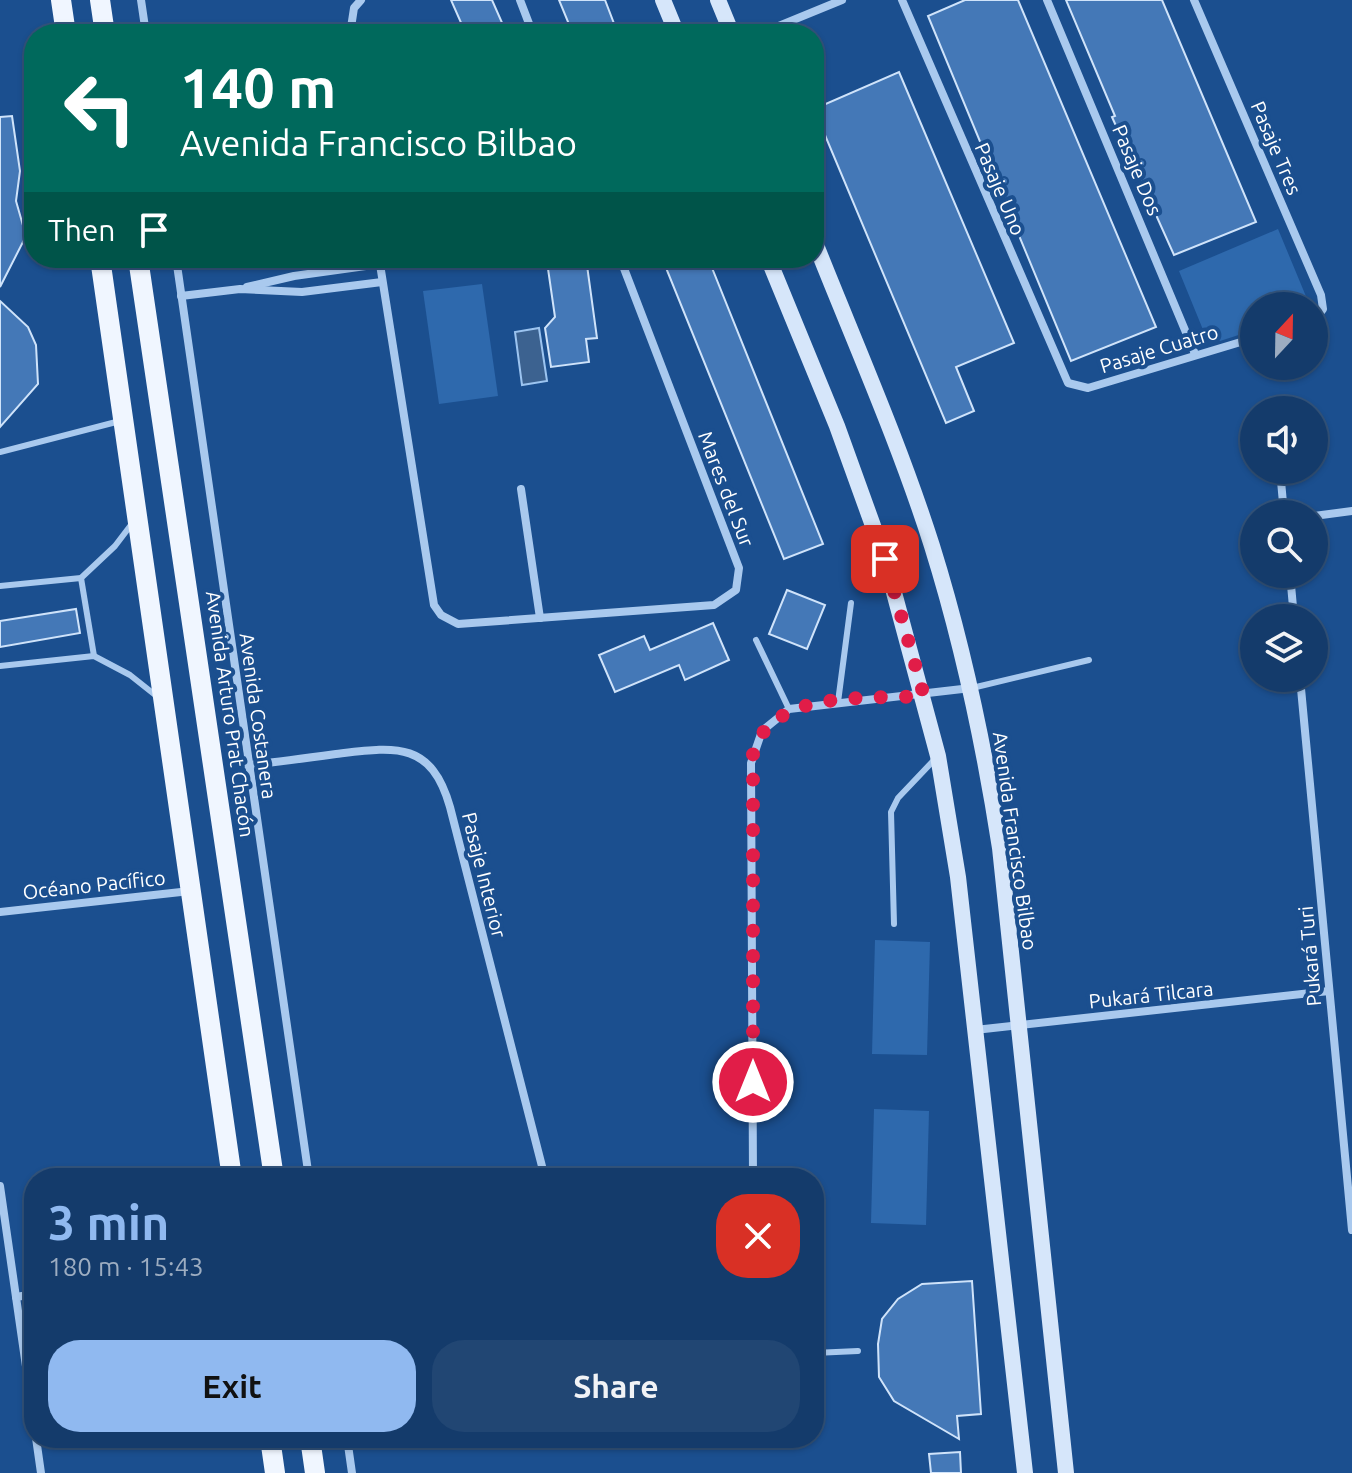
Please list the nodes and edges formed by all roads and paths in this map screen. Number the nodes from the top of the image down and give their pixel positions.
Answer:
1 (61, 0) edge
2 (100, 0) edge
3 (141, 0) edge
4 (361, 0) edge
5 (520, 0) edge
6 (663, 0) edge
7 (718, 0) edge
8 (842, 0) edge
9 (902, 0) edge
10 (1047, 0) edge
11 (1194, 0) edge
12 (819, 4) edge
13 (65, 24) edge
14 (104, 24) edge
15 (145, 24) edge
16 (352, 24) edge
17 (529, 24) edge
18 (673, 24) edge
19 (728, 24) edge
20 (779, 24) edge
21 (824, 265) edge
22 (101, 268) edge
23 (139, 268) edge
24 (177, 268) edge
25 (339, 268) edge
26 (380, 268) edge
27 (624, 268) edge
28 (772, 268) edge
29 (382, 282) junction
30 (240, 289) junction
31 (1320, 292) edge
32 (181, 296) junction
33 (1240, 342) edge
34 (1195, 354) junction
35 (1074, 387) joint
36 (124, 420) junction
37 (0, 452) edge
38 (521, 489) dead end
39 (1352, 511) edge
40 (1328, 514) edge
41 (136, 518) junction
42 (81, 578) junction
43 (0, 586) edge
44 (851, 603) dead end
45 (540, 618) junction
46 (756, 640) dead end
47 (94, 656) junction
48 (1089, 660) dead end
49 (0, 666) edge
50 (971, 688) junction
51 (1301, 692) edge
52 (924, 696) junction
53 (838, 702) junction
54 (165, 703) junction
55 (789, 709) junction
56 (938, 756) junction
57 (248, 765) junction
58 (191, 891) junction
59 (0, 912) edge
60 (894, 924) dead end
61 (1329, 991) junction
62 (1019, 1025) junction
63 (975, 1030) junction
64 (231, 1168) edge
65 (273, 1168) edge
66 (308, 1168) edge
67 (542, 1168) edge
68 (753, 1168) edge
69 (0, 1186) edge
70 (1352, 1230) edge
71 (24, 1296) edge
72 (16, 1297) junction
73 (858, 1351) dead end
74 (24, 1353) edge
75 (824, 1353) edge
76 (37, 1448) edge
77 (271, 1448) edge
78 (311, 1448) edge
79 (348, 1448) edge
80 (1023, 1472) edge
81 (41, 1473) edge
82 (275, 1473) edge
83 (315, 1473) edge
84 (352, 1473) edge
85 (1066, 1473) edge

1 - 13 main road
2 - 14 main road
3 - 15 street
4 - 16 street
5 - 17 street
6 - 18 main road
7 - 19 main road
8 - 12 street
9 - 35 street, Pasaje Uno
10 - 34 street, Pasaje Dos
11 - 31 street, Pasaje Tres
12 - 20 street
21 - 50 main road, Avenida Francisco Bilbao
22 - 36 main road
23 - 65 main road, Avenida Arturo Prat Chacón
24 - 32 street, Avenida Costanera
25 - 30 street, Mares del Sur
26 - 29 street, Mares del Sur
27 - 45 street, Mares del Sur
28 - 52 main road
29 - 30 street, Mares del Sur
29 - 45 street, Mares del Sur
30 - 32 street, Mares del Sur
32 - 57 street, Avenida Costanera
33 - 34 street, Pasaje Cuatro
34 - 35 street, Pasaje Cuatro
36 - 37 lane
36 - 41 main road
38 - 45 street
39 - 40 street
41 - 42 lane
41 - 54 main road
42 - 43 lane
42 - 47 lane
44 - 53 lane
46 - 55 lane
47 - 49 lane
47 - 54 lane
48 - 50 lane
50 - 52 street
50 - 62 main road, Avenida Francisco Bilbao
51 - 61 street, Pukará Turi
52 - 53 street
52 - 56 main road
53 - 55 street
54 - 58 main road
55 - 68 street
56 - 60 lane
56 - 63 main road
57 - 66 street, Avenida Costanera
57 - 67 street, Pasaje Interior
58 - 59 street, Océano Pacífico
58 - 64 main road
61 - 62 street, Pukará Tilcara
61 - 70 street, Pukará Turi
62 - 63 street, Pukará Tilcara
62 - 85 main road, Avenida Francisco Bilbao
63 - 80 main road
69 - 72 street
71 - 72 street
72 - 74 street
73 - 75 lane
76 - 81 street
77 - 82 main road
78 - 83 main road
79 - 84 street

